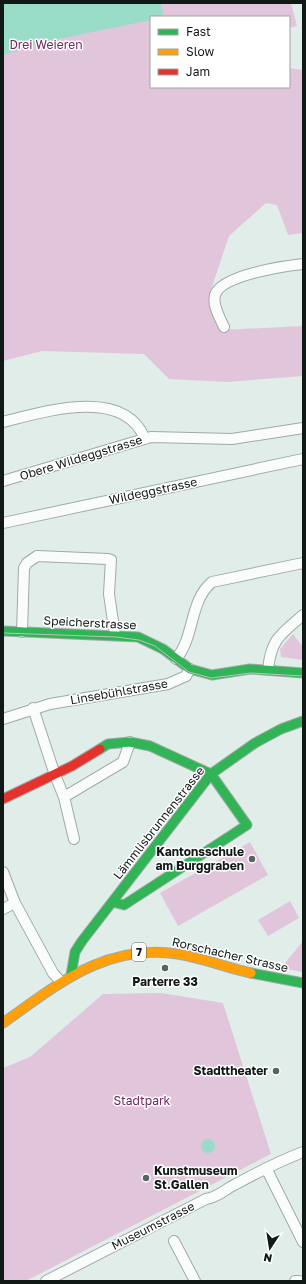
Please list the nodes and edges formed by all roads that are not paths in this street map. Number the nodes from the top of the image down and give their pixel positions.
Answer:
1 (303, 264) edge
2 (224, 327) dead end
3 (3, 422) edge
4 (303, 428) edge
5 (145, 439) junction
6 (303, 458) edge
7 (3, 482) edge
8 (3, 524) edge
9 (303, 563) edge
10 (303, 615) edge
11 (3, 631) edge
12 (22, 632) junction
13 (114, 635) junction
14 (176, 659) junction
15 (190, 669) junction
16 (268, 670) junction
17 (303, 673) edge
18 (33, 708) junction
19 (3, 719) edge
20 (303, 721) edge
21 (130, 742) junction
22 (211, 774) junction
23 (55, 775) junction
24 (64, 797) junction
25 (3, 799) edge
26 (74, 839) dead end
27 (3, 872) edge
28 (113, 902) junction
29 (15, 903) junction
30 (3, 909) edge
31 (70, 975) junction
32 (60, 981) junction
33 (303, 983) edge
34 (3, 1023) edge
35 (303, 1152) edge
36 (266, 1168) junction
37 (174, 1242) dead end
38 (303, 1242) edge
39 (46, 1281) edge
40 (195, 1281) edge
41 (295, 1281) edge
42 (299, 1281) edge

1 - 2 street
3 - 5 street
4 - 5 street, Obere Wildeggstrasse
5 - 7 street, Obere Wildeggstrasse
6 - 8 street, Wildeggstrasse
9 - 14 street
10 - 16 street
11 - 12 street, Speicherstrasse
12 - 13 street, Speicherstrasse
12 - 13 street
13 - 14 street, Speicherstrasse
14 - 15 street, Speicherstrasse
15 - 16 street
15 - 18 street, Linsebühlstrasse
16 - 17 street
18 - 19 street, Linsebühlstrasse
18 - 23 street
20 - 22 street, Lämmlisbrunnenstrasse
21 - 22 street
21 - 23 street
21 - 24 street
22 - 28 street, Lämmlisbrunnenstrasse
22 - 28 street
23 - 24 street
23 - 25 street
24 - 26 street
27 - 29 street
28 - 31 street, Lämmlisbrunnenstrasse
29 - 30 street
29 - 32 street
31 - 32 street, Rorschacher Strasse / 7
31 - 33 street, Rorschacher Strasse / 7
32 - 34 street, Rorschacher Strasse / 7
35 - 36 street, Museumstrasse
36 - 38 street
36 - 39 street, Museumstrasse
37 - 40 street
41 - 42 street

